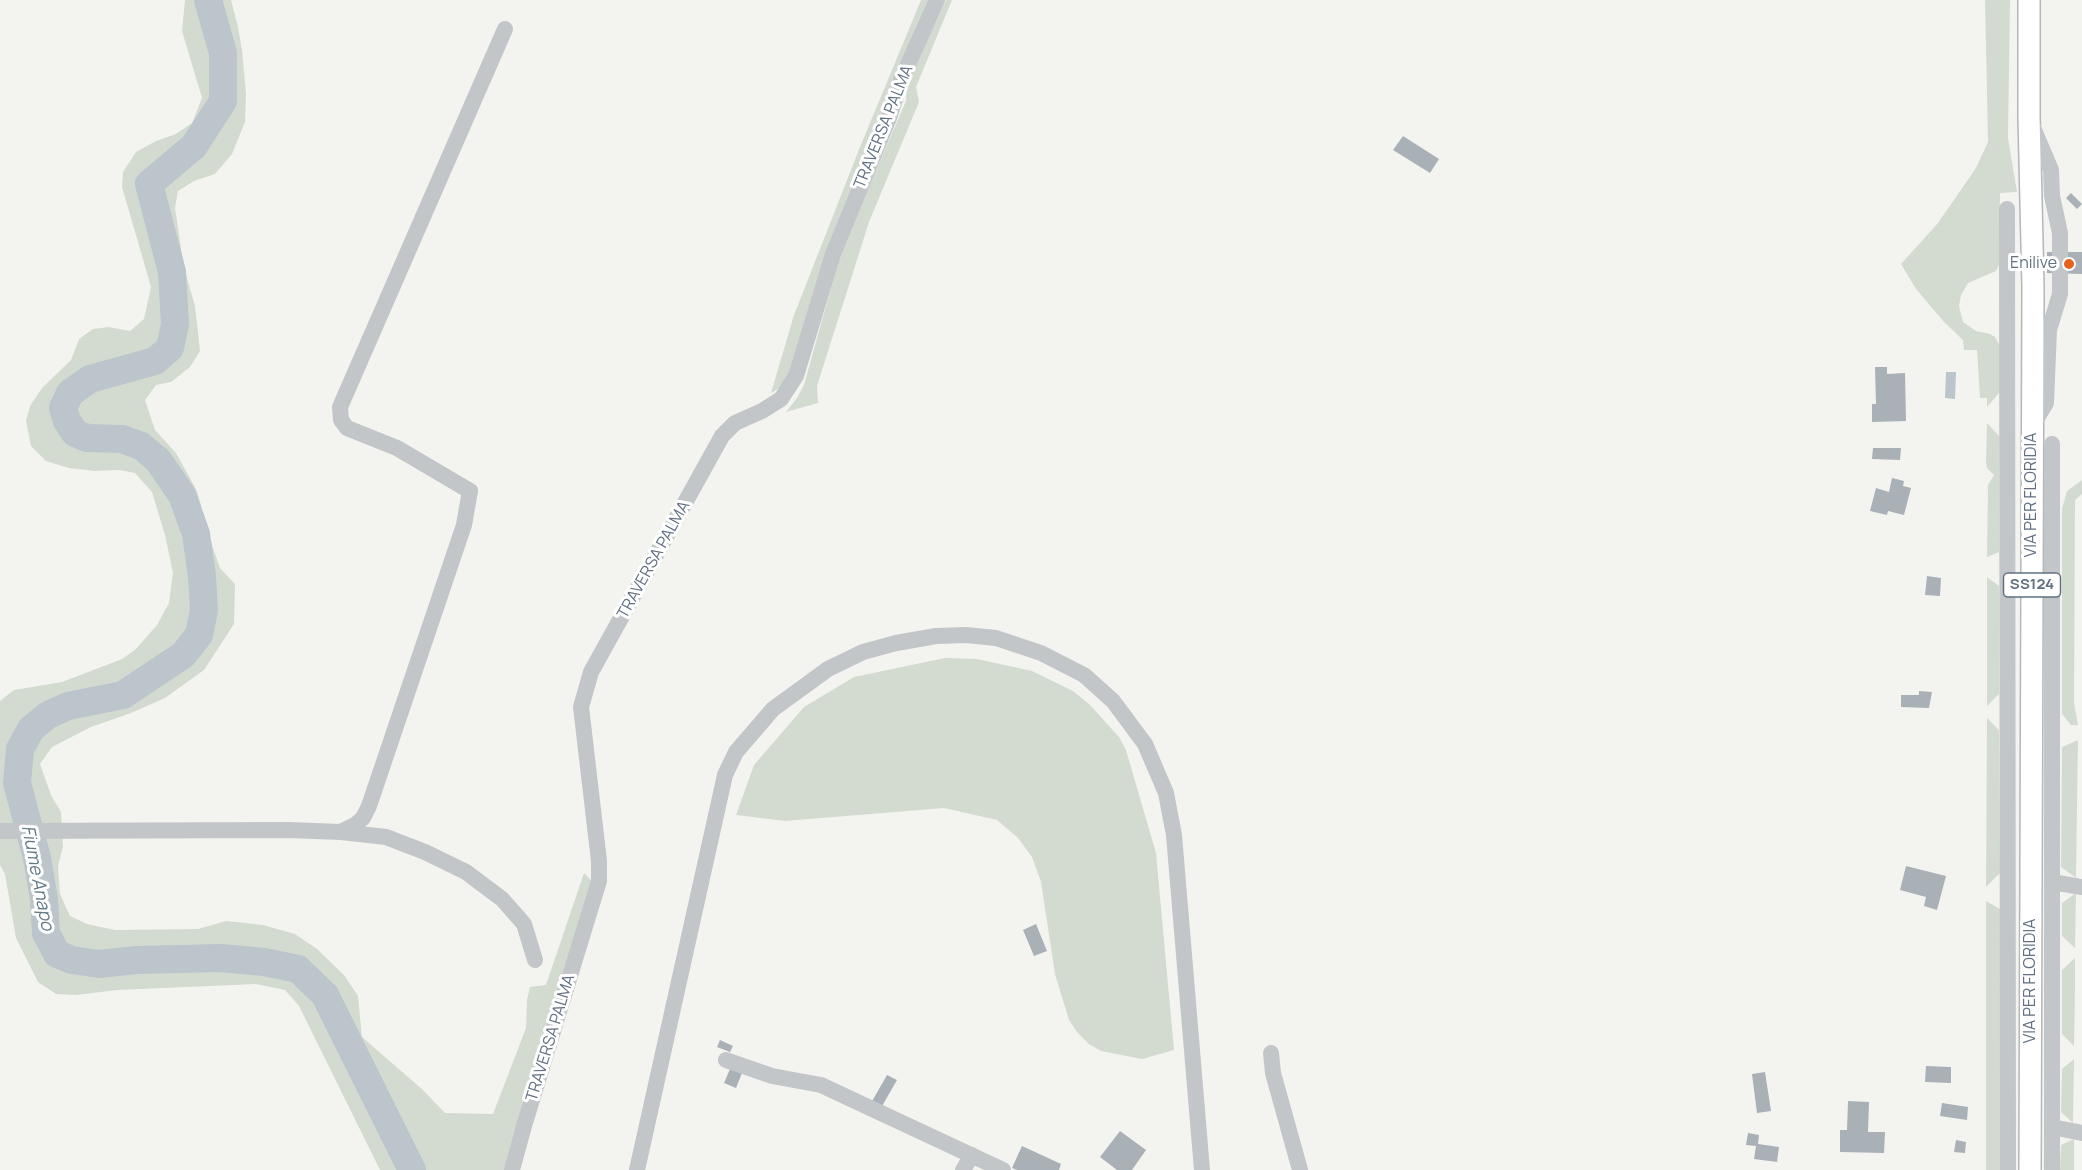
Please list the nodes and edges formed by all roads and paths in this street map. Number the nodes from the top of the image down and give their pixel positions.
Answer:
1 (938, 0) edge
2 (2029, 0) edge
3 (505, 28) dead end
4 (2029, 117) junction
5 (2007, 209) dead end
6 (2032, 427) junction
7 (2052, 444) dead end
8 (0, 831) edge
9 (341, 832) junction
10 (2052, 882) junction
11 (2082, 887) edge
12 (535, 960) dead end
13 (1271, 1053) dead end
14 (726, 1060) dead end
15 (2052, 1127) junction
16 (2082, 1133) edge
17 (972, 1155) junction
18 (512, 1170) edge
19 (637, 1170) edge
20 (963, 1170) edge
21 (1003, 1170) edge
22 (1202, 1170) edge
23 (1300, 1170) edge
24 (2008, 1170) edge
25 (2030, 1170) edge
26 (2052, 1170) edge

1 - 18 street, TRAVERSA PALMA
2 - 4 main road, VIA PER FLORIDIA / SS124
3 - 9 street
4 - 6 main road, VIA PER FLORIDIA / SS124
4 - 6 street
5 - 24 street
6 - 25 main road, VIA PER FLORIDIA / SS124
7 - 10 street
8 - 9 street
9 - 12 street
10 - 11 street
10 - 15 street
13 - 23 street
14 - 17 street
15 - 16 street
15 - 26 street
17 - 20 street
17 - 21 street
19 - 22 street

